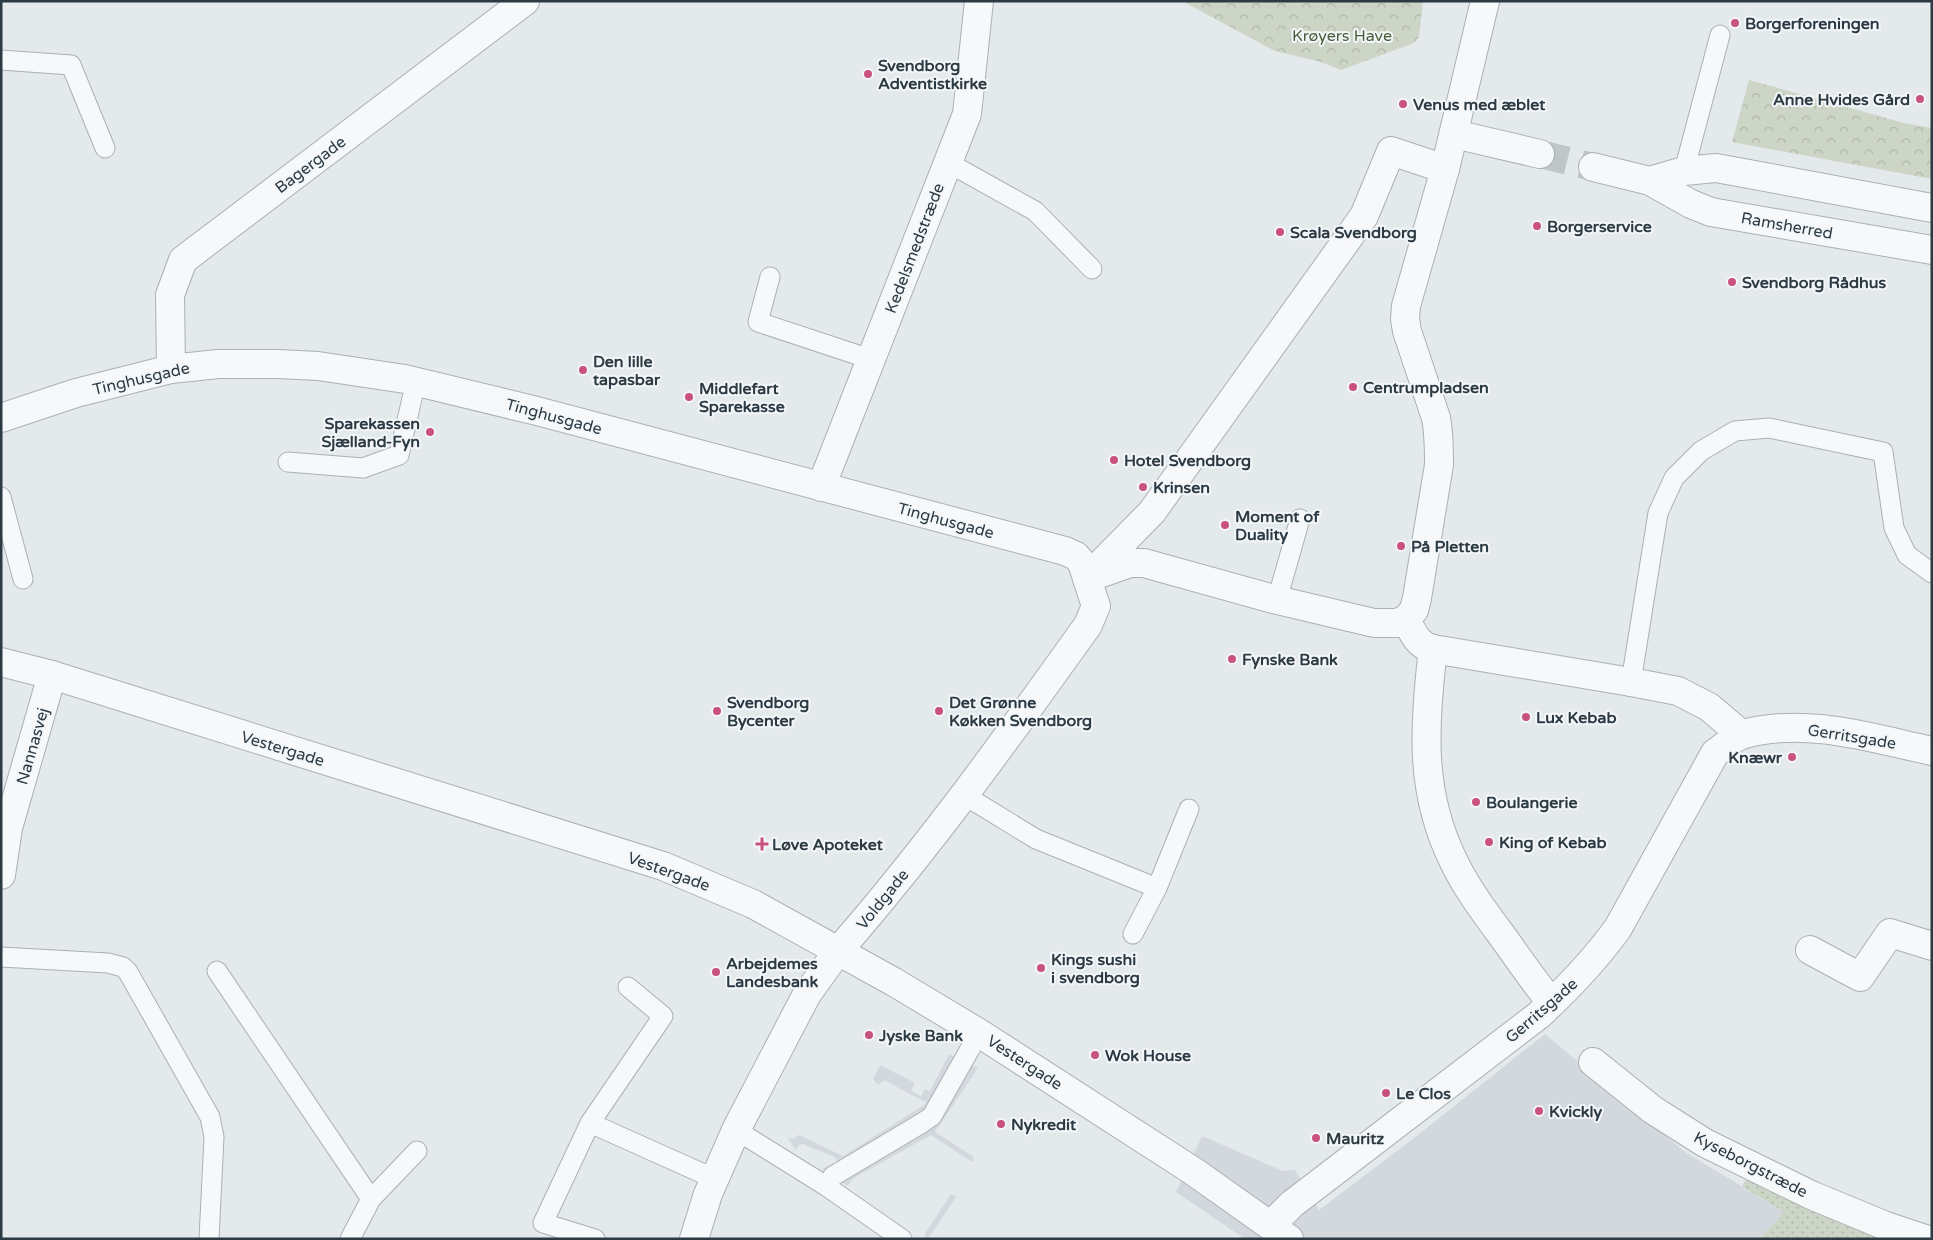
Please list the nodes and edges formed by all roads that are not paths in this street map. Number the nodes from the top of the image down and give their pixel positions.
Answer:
1 (525, 1) edge
2 (979, 1) edge
3 (1486, 1) edge
4 (1720, 34) dead end
5 (1, 60) edge
6 (1454, 134) junction
7 (105, 148) dead end
8 (1540, 154) tunnel mouth
9 (948, 162) junction
10 (1593, 167) tunnel mouth
11 (1445, 169) junction
12 (1684, 171) junction
13 (1650, 181) junction
14 (1932, 208) edge
15 (1932, 250) edge
16 (1092, 269) dead end
17 (770, 277) dead end
18 (870, 360) junction
19 (170, 369) junction
20 (416, 381) junction
21 (1, 418) edge
22 (288, 462) dead end
23 (821, 487) junction
24 (1, 497) edge
25 (1300, 519) dead end
26 (1932, 573) edge
27 (1087, 578) junction
28 (23, 579) dead end
29 (1277, 600) junction
30 (1406, 620) junction
31 (1432, 649) junction
32 (1, 662) edge
33 (52, 676) junction
34 (1631, 682) junction
35 (1742, 735) junction
36 (1932, 751) edge
37 (964, 795) junction
38 (1189, 809) dead end
39 (5, 827) edge
40 (1, 876) edge
41 (1157, 888) junction
42 (1133, 934) dead end
43 (1932, 946) edge
44 (1810, 950) dead end
45 (838, 951) junction
46 (1, 957) edge
47 (217, 972) dead end
48 (628, 988) dead end
49 (1552, 1003) junction
50 (979, 1033) junction
51 (1593, 1062) dead end
52 (590, 1123) junction
53 (736, 1130) junction
54 (417, 1151) dead end
55 (715, 1179) junction
56 (826, 1186) junction
57 (371, 1198) junction
58 (1280, 1232) edge
59 (209, 1239) edge
60 (350, 1239) edge
61 (595, 1239) edge
62 (694, 1239) edge
63 (902, 1239) edge
64 (1925, 1239) edge

1 - 19 street, Bagergade
2 - 9 street, Kedelsmedstræde
3 - 6 street
4 - 12 lane
5 - 7 lane
6 - 8 street
6 - 11 street
9 - 16 lane
9 - 18 street, Kedelsmedstræde
10 - 13 street, Ramsherred
11 - 27 street
11 - 30 street
12 - 13 street
12 - 14 street
13 - 15 street, Ramsherred
17 - 18 lane
18 - 23 street, Kedelsmedstræde
19 - 20 street, Tinghusgade
19 - 21 street, Tinghusgade
20 - 22 lane
20 - 23 street, Tinghusgade
23 - 27 street, Tinghusgade
24 - 28 lane
25 - 29 lane
26 - 34 lane
27 - 29 street
27 - 37 street, Voldgade
29 - 30 street
30 - 31 street
31 - 34 street
31 - 49 street
32 - 33 street, Vestergade
33 - 39 street, Nannasvej
33 - 45 street, Vestergade
34 - 35 street
35 - 36 street, Gerritsgade
35 - 49 street, Gerritsgade
37 - 41 lane
37 - 45 street, Voldgade
38 - 41 lane
39 - 40 street, Nannasvej
41 - 42 lane
43 - 44 street
45 - 50 street, Vestergade
45 - 53 street, Voldgade
46 - 59 lane
47 - 57 lane
48 - 52 lane
49 - 58 street, Gerritsgade
50 - 56 lane
50 - 58 street, Vestergade
51 - 64 street, Kyseborgstræde
52 - 55 lane
52 - 61 lane
53 - 55 street, Voldgade
53 - 56 lane
54 - 57 lane
55 - 62 street, Voldgade
56 - 63 lane
57 - 60 lane

